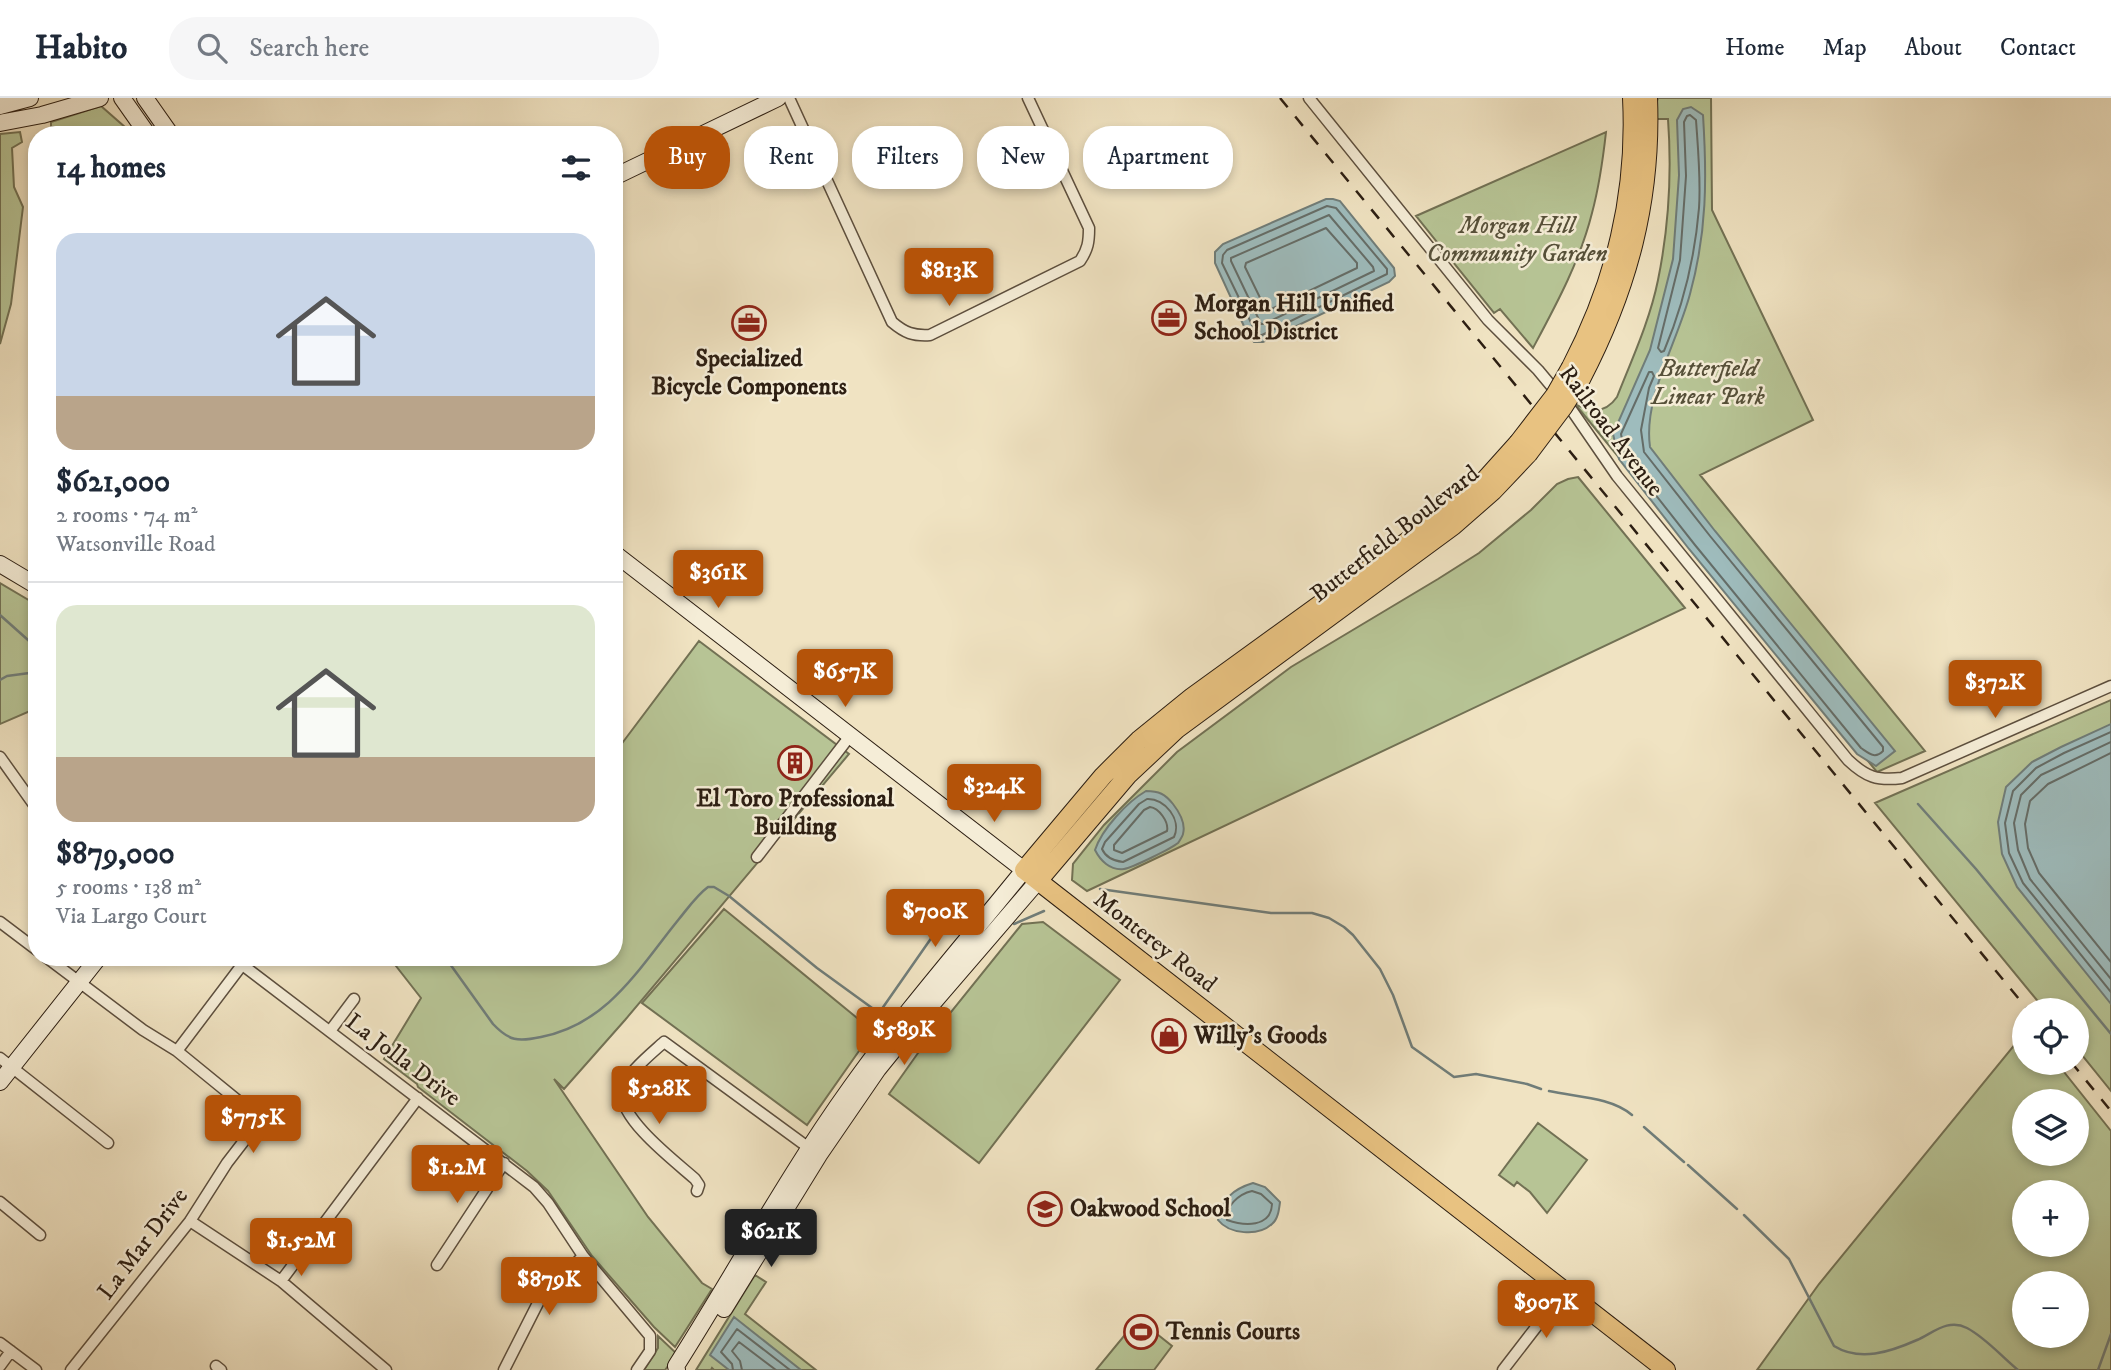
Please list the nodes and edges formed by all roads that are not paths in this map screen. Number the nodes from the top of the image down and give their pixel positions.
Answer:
1 (30, 98) edge
2 (100, 98) edge
3 (122, 98) edge
4 (145, 98) edge
5 (779, 98) edge
6 (789, 98) edge
7 (1028, 98) edge
8 (1309, 98) edge
9 (1632, 98) edge
10 (1648, 98) edge
11 (0, 106) edge
12 (0, 123) edge
13 (142, 126) edge
14 (165, 126) edge
15 (623, 173) edge
16 (1576, 373) junction
17 (623, 560) edge
18 (0, 564) edge
19 (28, 581) edge
20 (2111, 686) edge
21 (850, 736) junction
22 (0, 757) edge
23 (28, 796) edge
24 (757, 857) dead end
25 (1031, 875) junction
26 (0, 922) edge
27 (28, 943) edge
28 (57, 966) edge
29 (92, 966) edge
30 (241, 966) edge
31 (251, 966) edge
32 (79, 983) junction
33 (354, 999) dead end
34 (330, 1031) junction
35 (177, 1051) junction
36 (6, 1063) edge
37 (0, 1082) edge
38 (418, 1098) junction
39 (108, 1143) dead end
40 (809, 1148) junction
41 (504, 1163) junction
42 (697, 1191) dead end
43 (0, 1202) edge
44 (190, 1221) junction
45 (40, 1235) dead end
46 (583, 1256) junction
47 (437, 1265) dead end
48 (281, 1281) junction
49 (1564, 1291) junction
50 (717, 1309) junction
51 (0, 1343) edge
52 (693, 1348) junction
53 (11, 1351) junction
54 (0, 1366) edge
55 (36, 1370) edge
56 (71, 1370) edge
57 (386, 1370) edge
58 (504, 1370) edge
59 (637, 1370) edge
60 (677, 1370) edge
61 (685, 1370) edge
62 (1503, 1370) edge
63 (1666, 1370) edge

1 - 11 main road
2 - 12 main road
3 - 13 main road
4 - 14 main road
5 - 15 main road
6 - 7 street
8 - 20 street, Railroad Avenue
9 - 16 main road, Butterfield Boulevard
10 - 16 main road, Butterfield Boulevard
16 - 25 main road, Butterfield Boulevard, bridge
17 - 21 main road, Monterey Road
18 - 19 main road
21 - 24 street
21 - 25 main road, Monterey Road
22 - 23 street
25 - 40 main road
25 - 49 main road, Monterey Road
25 - 50 main road
26 - 27 street
28 - 32 street, La Mar Drive
29 - 32 main road
30 - 35 street
31 - 34 street, La Jolla Drive
32 - 35 street, La Mar Drive
32 - 36 main road
33 - 34 street
34 - 38 street, La Jolla Drive
35 - 44 street, La Mar Drive
36 - 37 main road
36 - 39 street
38 - 41 street, La Jolla Drive
38 - 48 street
40 - 42 street
40 - 50 main road
41 - 46 street, La Jolla Drive
41 - 47 street
43 - 45 street
44 - 48 street
44 - 56 street, La Mar Drive
46 - 58 street
46 - 59 street, La Jolla Drive
48 - 57 street
49 - 62 street
49 - 63 main road, Monterey Road
50 - 52 main road
51 - 53 street
52 - 60 main road
52 - 61 main road
53 - 54 street
53 - 55 street

